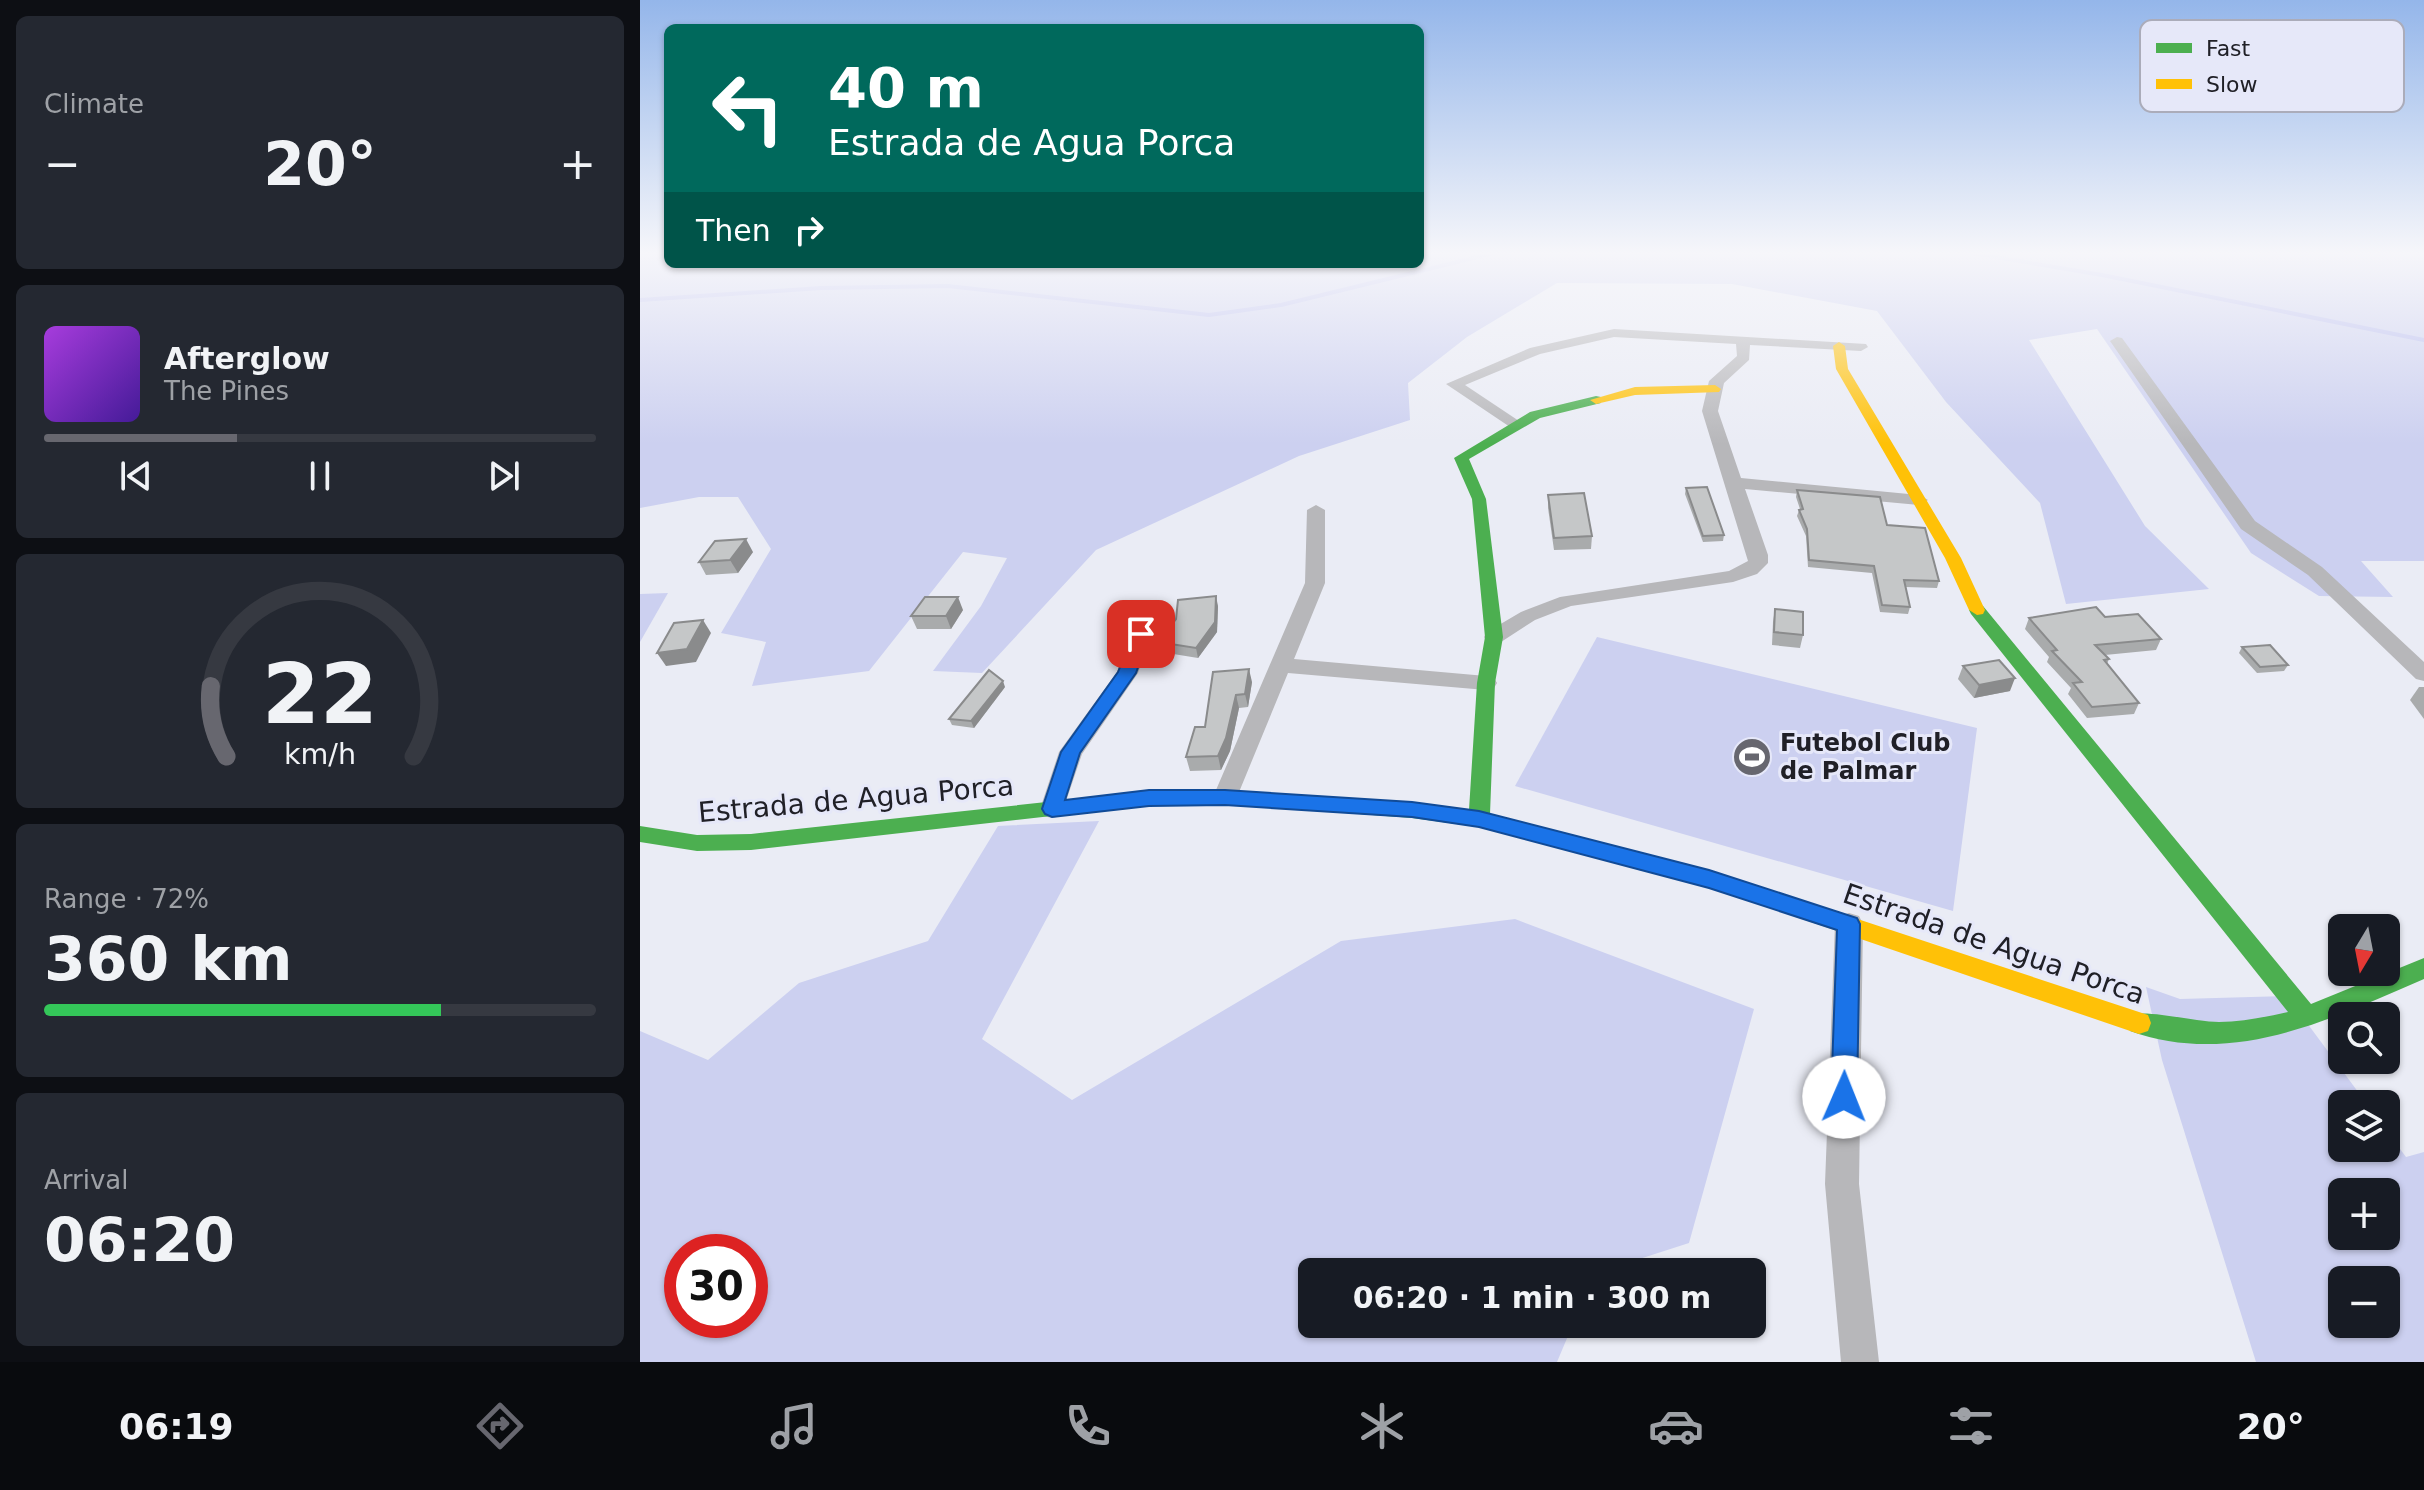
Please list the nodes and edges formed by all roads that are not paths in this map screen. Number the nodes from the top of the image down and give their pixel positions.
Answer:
1 (2117, 341) dead end
2 (1743, 342) junction
3 (1839, 346) junction
4 (1861, 347) dead end
5 (1715, 389) junction
6 (1516, 426) junction
7 (1734, 483) junction
8 (1919, 500) junction
9 (1316, 510) dead end
10 (1149, 611) dead end
11 (1494, 637) junction
12 (1280, 665) junction
13 (2424, 674) edge
14 (1486, 683) junction
15 (1225, 797) junction
16 (1052, 809) junction
17 (1479, 819) junction
18 (640, 834) edge
19 (1849, 924) junction
20 (2424, 968) edge
21 (2306, 1016) junction
22 (1860, 1362) edge

1 - 13 street
2 - 3 street
2 - 5 street
2 - 6 street
3 - 4 street
3 - 8 street
5 - 6 street
5 - 7 street
6 - 11 street
7 - 8 street
7 - 11 street
8 - 21 street
9 - 12 street
10 - 16 street
11 - 14 street
12 - 14 street
12 - 15 street
14 - 17 street
15 - 16 street, Estrada de Agua Porca
15 - 17 street, Estrada de Agua Porca
16 - 18 street, Estrada de Agua Porca
17 - 19 street, Estrada de Agua Porca
19 - 21 street, Estrada de Agua Porca
19 - 22 street
20 - 21 street, Estrada de Agua Porca

